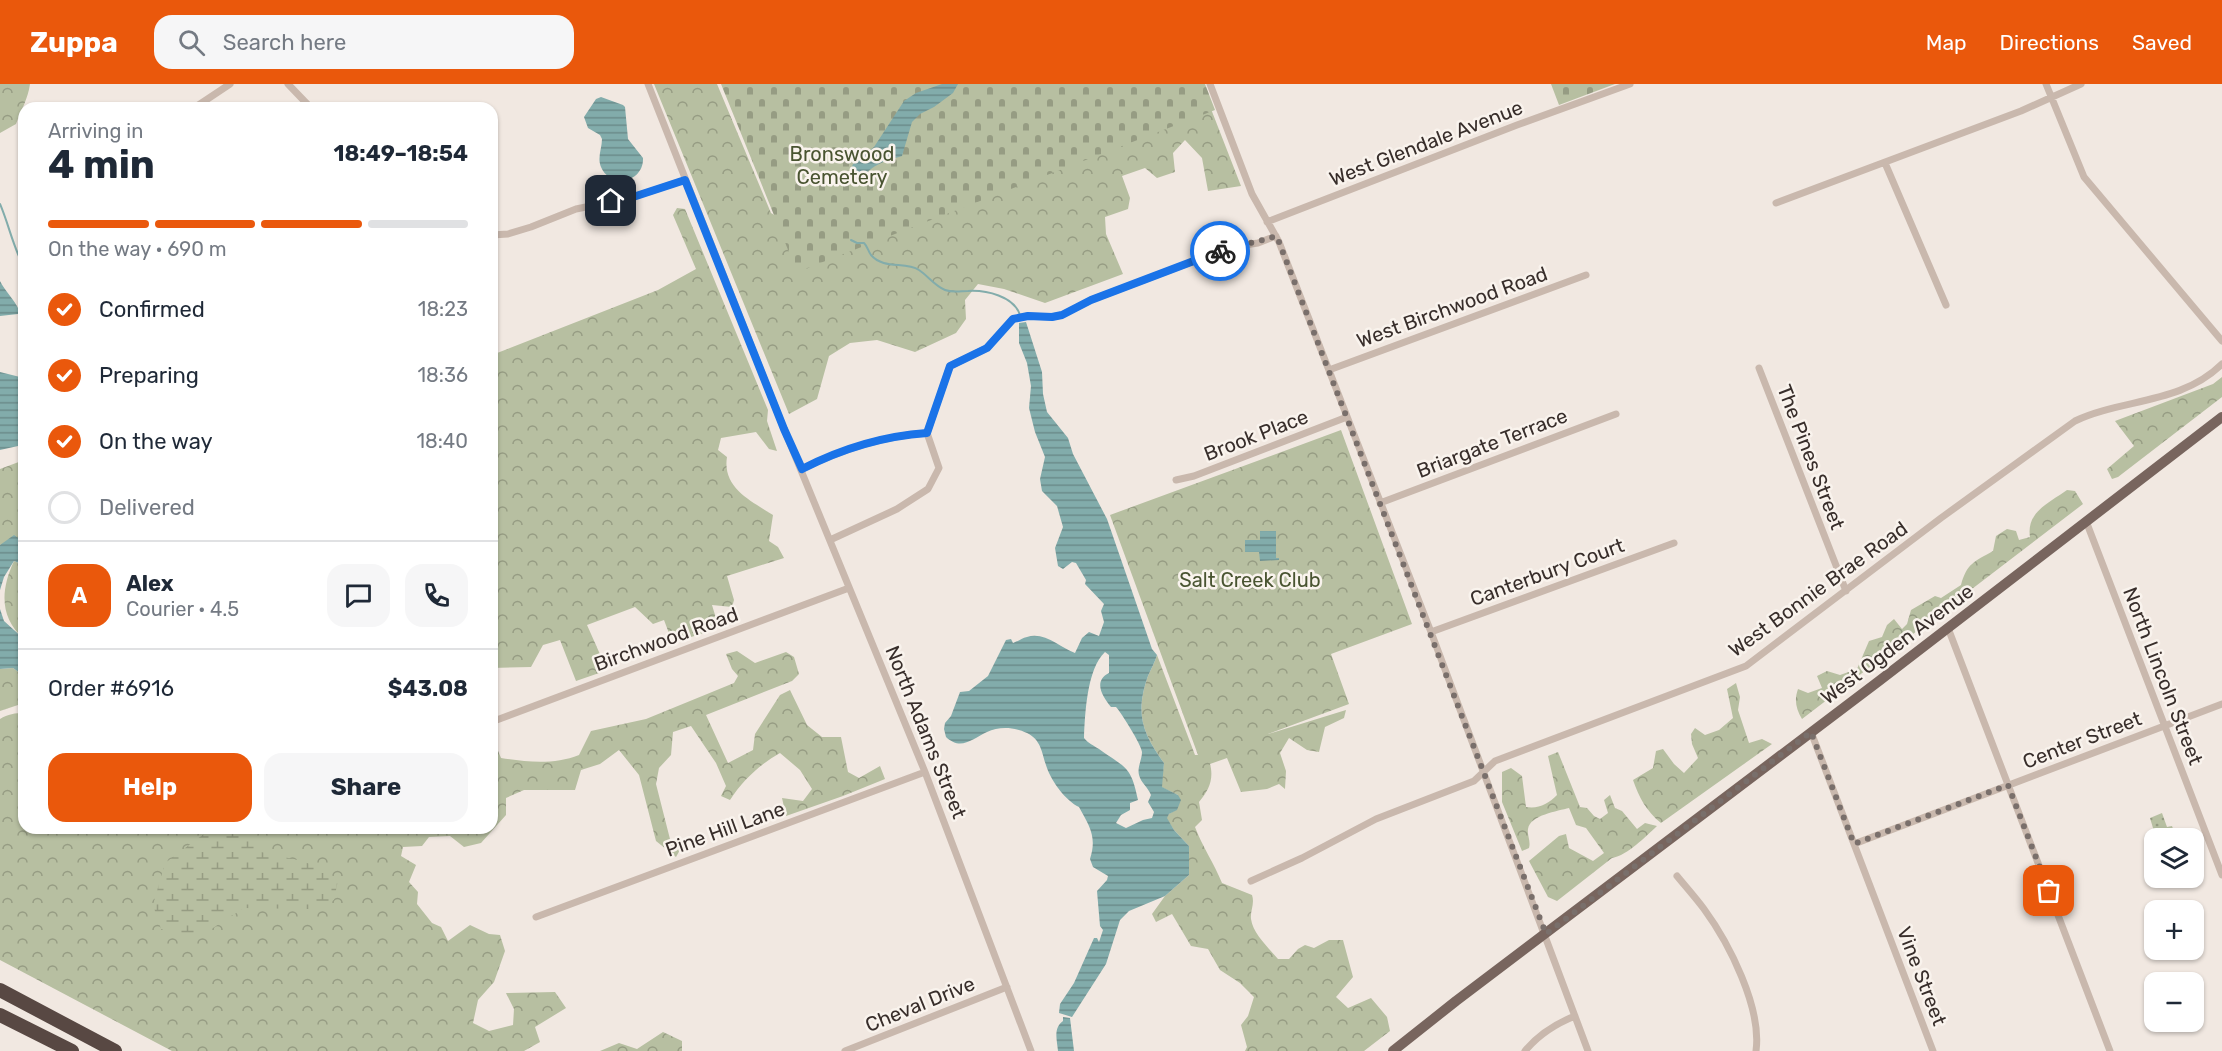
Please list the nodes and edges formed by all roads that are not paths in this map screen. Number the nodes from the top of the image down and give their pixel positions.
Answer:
1 (230, 84) edge
2 (288, 84) edge
3 (648, 84) edge
4 (1210, 84) edge
5 (1629, 84) edge
6 (2046, 84) edge
7 (2081, 84) edge
8 (2052, 98) junction
9 (203, 102) edge
10 (305, 102) edge
11 (1885, 163) junction
12 (685, 180) junction
13 (1776, 203) dead end
14 (1268, 222) junction
15 (498, 235) edge
16 (1276, 236) junction
17 (1586, 275) dead end
18 (1946, 306) dead end
19 (2222, 341) edge
20 (2222, 364) edge
21 (1759, 368) dead end
22 (1329, 370) junction
23 (1616, 414) dead end
24 (1347, 417) junction
25 (2222, 417) edge
26 (927, 433) junction
27 (802, 469) junction
28 (1176, 480) dead end
29 (1380, 503) junction
30 (2086, 521) junction
31 (830, 540) junction
32 (1674, 543) dead end
33 (849, 588) junction
34 (1846, 591) junction
35 (1948, 628) junction
36 (1431, 632) junction
37 (2222, 704) edge
38 (498, 720) edge
39 (2164, 726) junction
40 (1811, 732) junction
41 (925, 772) junction
42 (1483, 773) junction
43 (2008, 785) junction
44 (1854, 844) junction
45 (2222, 875) edge
46 (1677, 876) dead end
47 (1251, 881) dead end
48 (536, 917) dead end
49 (1546, 934) junction
50 (1006, 987) junction
51 (0, 990) edge
52 (0, 1015) edge
53 (1575, 1016) junction
54 (72, 1051) edge
55 (115, 1051) edge
56 (846, 1051) edge
57 (1031, 1051) edge
58 (1393, 1051) edge
59 (1525, 1051) edge
60 (1588, 1051) edge
61 (1755, 1051) edge
62 (1933, 1051) edge
63 (2110, 1051) edge

1 - 9 street
2 - 10 street
3 - 12 street, North Adams Street
4 - 14 street
5 - 14 street, West Glendale Avenue
6 - 8 street
7 - 8 street
8 - 11 street
8 - 19 street
11 - 13 street
11 - 18 street
12 - 15 street
12 - 27 street, North Adams Street
14 - 16 street
16 - 22 street
16 - 26 street
17 - 22 street, West Birchwood Road
20 - 34 street, West Bonnie Brae Road
21 - 34 street, The Pines Street
22 - 24 street
23 - 29 street, Briargate Terrace
24 - 28 street, Brook Place
24 - 29 street
25 - 30 main road, West Ogden Avenue
26 - 27 street
26 - 31 street
27 - 31 street, North Adams Street
29 - 36 street
30 - 35 main road, West Ogden Avenue
30 - 39 street, North Lincoln Street
31 - 33 street, North Adams Street
32 - 36 street, Canterbury Court
33 - 38 street, Birchwood Road
33 - 41 street, North Adams Street
34 - 42 street, West Bonnie Brae Road
35 - 40 main road, West Ogden Avenue
35 - 43 street
36 - 42 street
37 - 39 street, Center Street
39 - 43 street, Center Street
39 - 45 street, North Lincoln Street
40 - 44 street
40 - 49 main road, West Ogden Avenue
41 - 48 street, Pine Hill Lane
41 - 50 street, North Adams Street
42 - 47 street, West Bonnie Brae Road
42 - 49 street
43 - 44 street, Center Street
43 - 63 street
44 - 62 street, Vine Street
46 - 61 street
49 - 53 street
49 - 58 main road, West Ogden Avenue
50 - 56 street, Cheval Drive
50 - 57 street, North Adams Street
51 - 55 highway
52 - 54 highway
53 - 59 street
53 - 60 street

